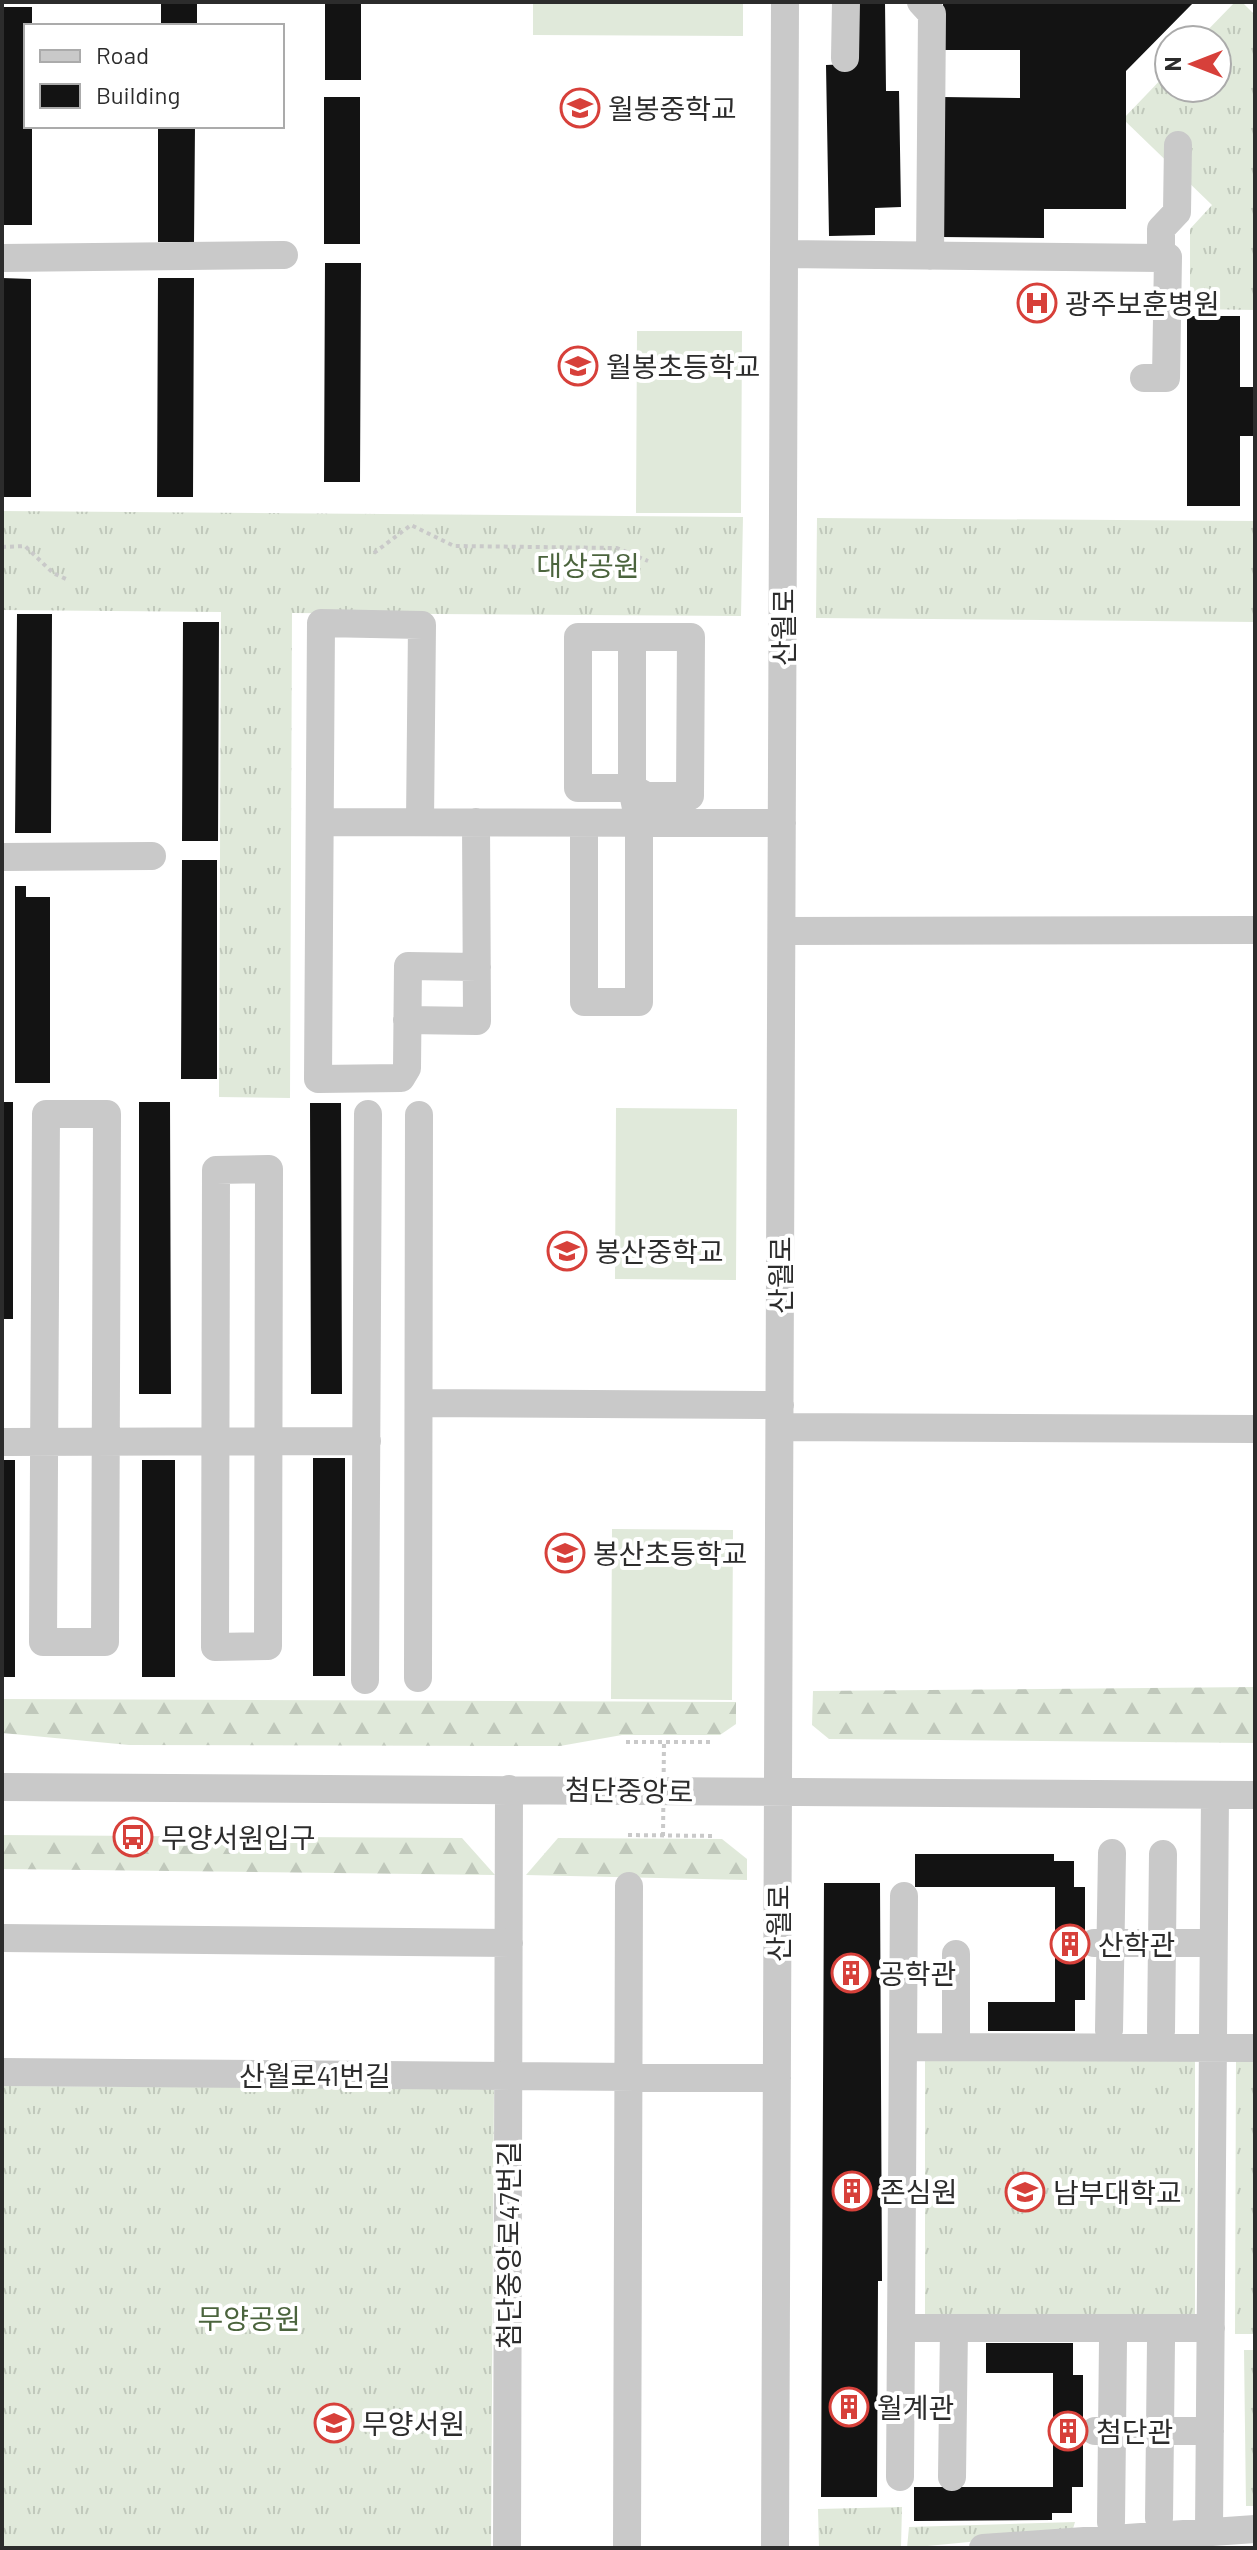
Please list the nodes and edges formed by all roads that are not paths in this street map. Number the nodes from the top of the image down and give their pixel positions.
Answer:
1 (785, 2) edge
2 (846, 2) edge
3 (921, 2) edge
4 (845, 58) dead end
5 (1178, 145) dead end
6 (784, 254) junction
7 (284, 255) dead end
8 (930, 256) junction
9 (2, 258) edge
10 (1161, 258) junction
11 (1144, 378) dead end
12 (632, 637) junction
13 (632, 788) junction
14 (320, 822) junction
15 (420, 822) junction
16 (476, 822) junction
17 (584, 823) junction
18 (639, 823) junction
19 (782, 823) junction
20 (152, 856) dead end
21 (2, 857) edge
22 (1255, 930) edge
23 (782, 931) junction
24 (477, 967) junction
25 (407, 1020) junction
26 (368, 1114) dead end
27 (419, 1115) dead end
28 (419, 1403) junction
29 (780, 1416) junction
30 (1255, 1429) edge
31 (215, 1441) junction
32 (268, 1441) junction
33 (367, 1441) junction
34 (2, 1442) edge
35 (44, 1442) junction
36 (106, 1442) junction
37 (418, 1678) dead end
38 (365, 1680) dead end
39 (2, 1787) edge
40 (509, 1789) junction
41 (778, 1792) junction
42 (1215, 1795) junction
43 (1255, 1795) edge
44 (1112, 1853) dead end
45 (1163, 1854) dead end
46 (629, 1886) dead end
47 (904, 1896) dead end
48 (2, 1938) edge
49 (509, 1943) junction
50 (1102, 1943) junction
51 (1162, 1943) junction
52 (1213, 1943) junction
53 (956, 1954) dead end
54 (1109, 2030) dead end
55 (1161, 2031) dead end
56 (903, 2047) junction
57 (956, 2047) junction
58 (1212, 2048) junction
59 (1255, 2048) edge
60 (2, 2072) edge
61 (509, 2076) junction
62 (628, 2077) junction
63 (777, 2078) junction
64 (902, 2328) junction
65 (954, 2328) junction
66 (1211, 2328) junction
67 (1113, 2341) dead end
68 (1161, 2341) dead end
69 (1103, 2431) junction
70 (1160, 2431) junction
71 (1210, 2431) junction
72 (900, 2477) dead end
73 (952, 2477) dead end
74 (1159, 2518) dead end
75 (1111, 2522) dead end
76 (1209, 2529) junction
77 (1255, 2529) edge
78 (1017, 2547) edge
79 (507, 2548) edge
80 (627, 2548) edge
81 (775, 2548) edge
82 (983, 2548) edge

1 - 6 street, 산월로
2 - 4 street
3 - 8 street
5 - 10 street
6 - 8 street
6 - 19 street, 산월로
7 - 9 street
8 - 10 street
10 - 11 street
12 - 13 street
12 - 13 street
12 - 13 street
13 - 18 street
14 - 15 street
14 - 15 street
14 - 25 street
15 - 16 street
16 - 17 street
16 - 24 street
17 - 18 street
17 - 18 street
18 - 19 street
19 - 23 street, 산월로
20 - 21 street
22 - 23 street
23 - 29 street, 산월로
24 - 25 street
24 - 25 street
26 - 33 street
27 - 28 street
28 - 29 street
28 - 37 street
29 - 30 street
29 - 41 street, 산월로
31 - 32 street
31 - 32 street
31 - 32 street
31 - 36 street
32 - 33 street
33 - 38 street
34 - 35 street
35 - 36 street
35 - 36 street
35 - 36 street
39 - 40 street, 첨단중앙로
40 - 41 street, 첨단중앙로
40 - 49 street, 첨단중앙로47번길
41 - 42 street, 첨단중앙로
41 - 63 street, 산월로
42 - 43 street, 첨단중앙로
42 - 52 street
44 - 50 street
45 - 51 street
46 - 62 street
47 - 56 street
48 - 49 street
49 - 61 street, 첨단중앙로47번길
50 - 51 street
50 - 54 street
51 - 52 street
51 - 55 street
52 - 58 street
53 - 57 street
56 - 57 street
56 - 64 street
57 - 58 street
58 - 59 street
58 - 66 street
60 - 61 street, 산월로41번길
61 - 62 street, 산월로41번길
61 - 79 street, 첨단중앙로47번길
62 - 63 street, 산월로41번길
62 - 80 street
63 - 81 street, 산월로
64 - 65 street
64 - 72 street
65 - 66 street
65 - 73 street
66 - 71 street
67 - 69 street
68 - 70 street
69 - 70 street
69 - 75 street
70 - 71 street
70 - 74 street
71 - 76 street
76 - 77 street
76 - 78 street
78 - 82 street

